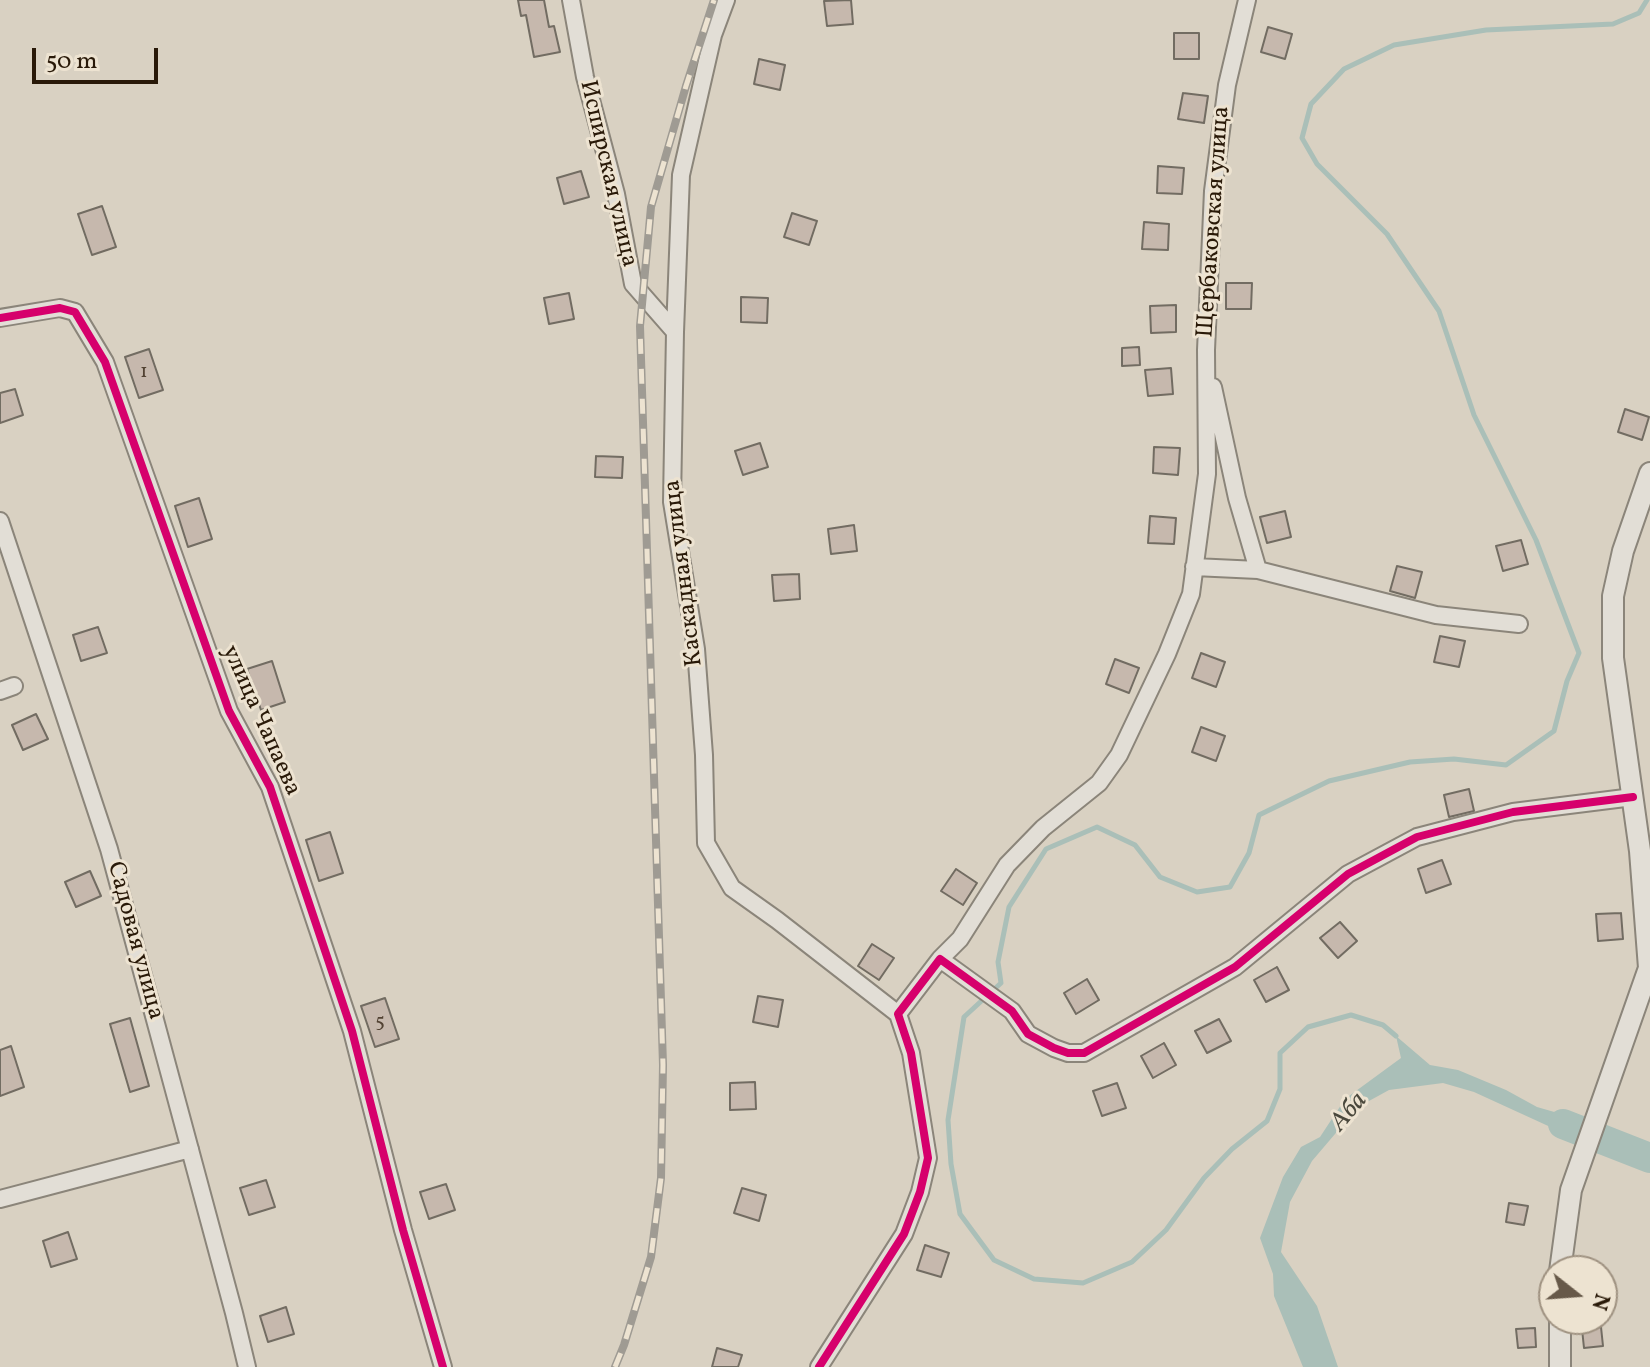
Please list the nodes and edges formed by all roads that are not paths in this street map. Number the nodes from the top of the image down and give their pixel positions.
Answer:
1 (571, 0) edge
2 (726, 0) edge
3 (1247, 0) edge
4 (0, 318) edge
5 (675, 332) junction
6 (1206, 350) junction
7 (1650, 473) edge
8 (0, 521) edge
9 (1194, 567) junction
10 (1258, 570) junction
11 (1519, 624) dead end
12 (1633, 797) junction
13 (940, 959) junction
14 (1649, 969) edge
15 (898, 1014) junction
16 (190, 1149) junction
17 (0, 1199) edge
18 (1562, 1255) edge
19 (1560, 1335) edge
20 (247, 1367) edge
21 (443, 1367) edge
22 (819, 1367) edge
23 (1560, 1367) edge

1 - 5 street, Испирская улица
2 - 5 street, Каскадная улица
3 - 6 street, Щербаковская улица
4 - 21 street, улица Чапаева
5 - 15 street, Каскадная улица
6 - 9 street, Щербаковская улица
6 - 10 street, Щербаковская улица
7 - 12 street
8 - 16 street, Садовая улица
9 - 10 street
9 - 13 street, Щербаковская улица
10 - 11 street
12 - 13 street
12 - 14 street
13 - 15 street, Щербаковская улица
14 - 18 street
15 - 22 street
16 - 17 street
16 - 20 street, Садовая улица
19 - 23 street

